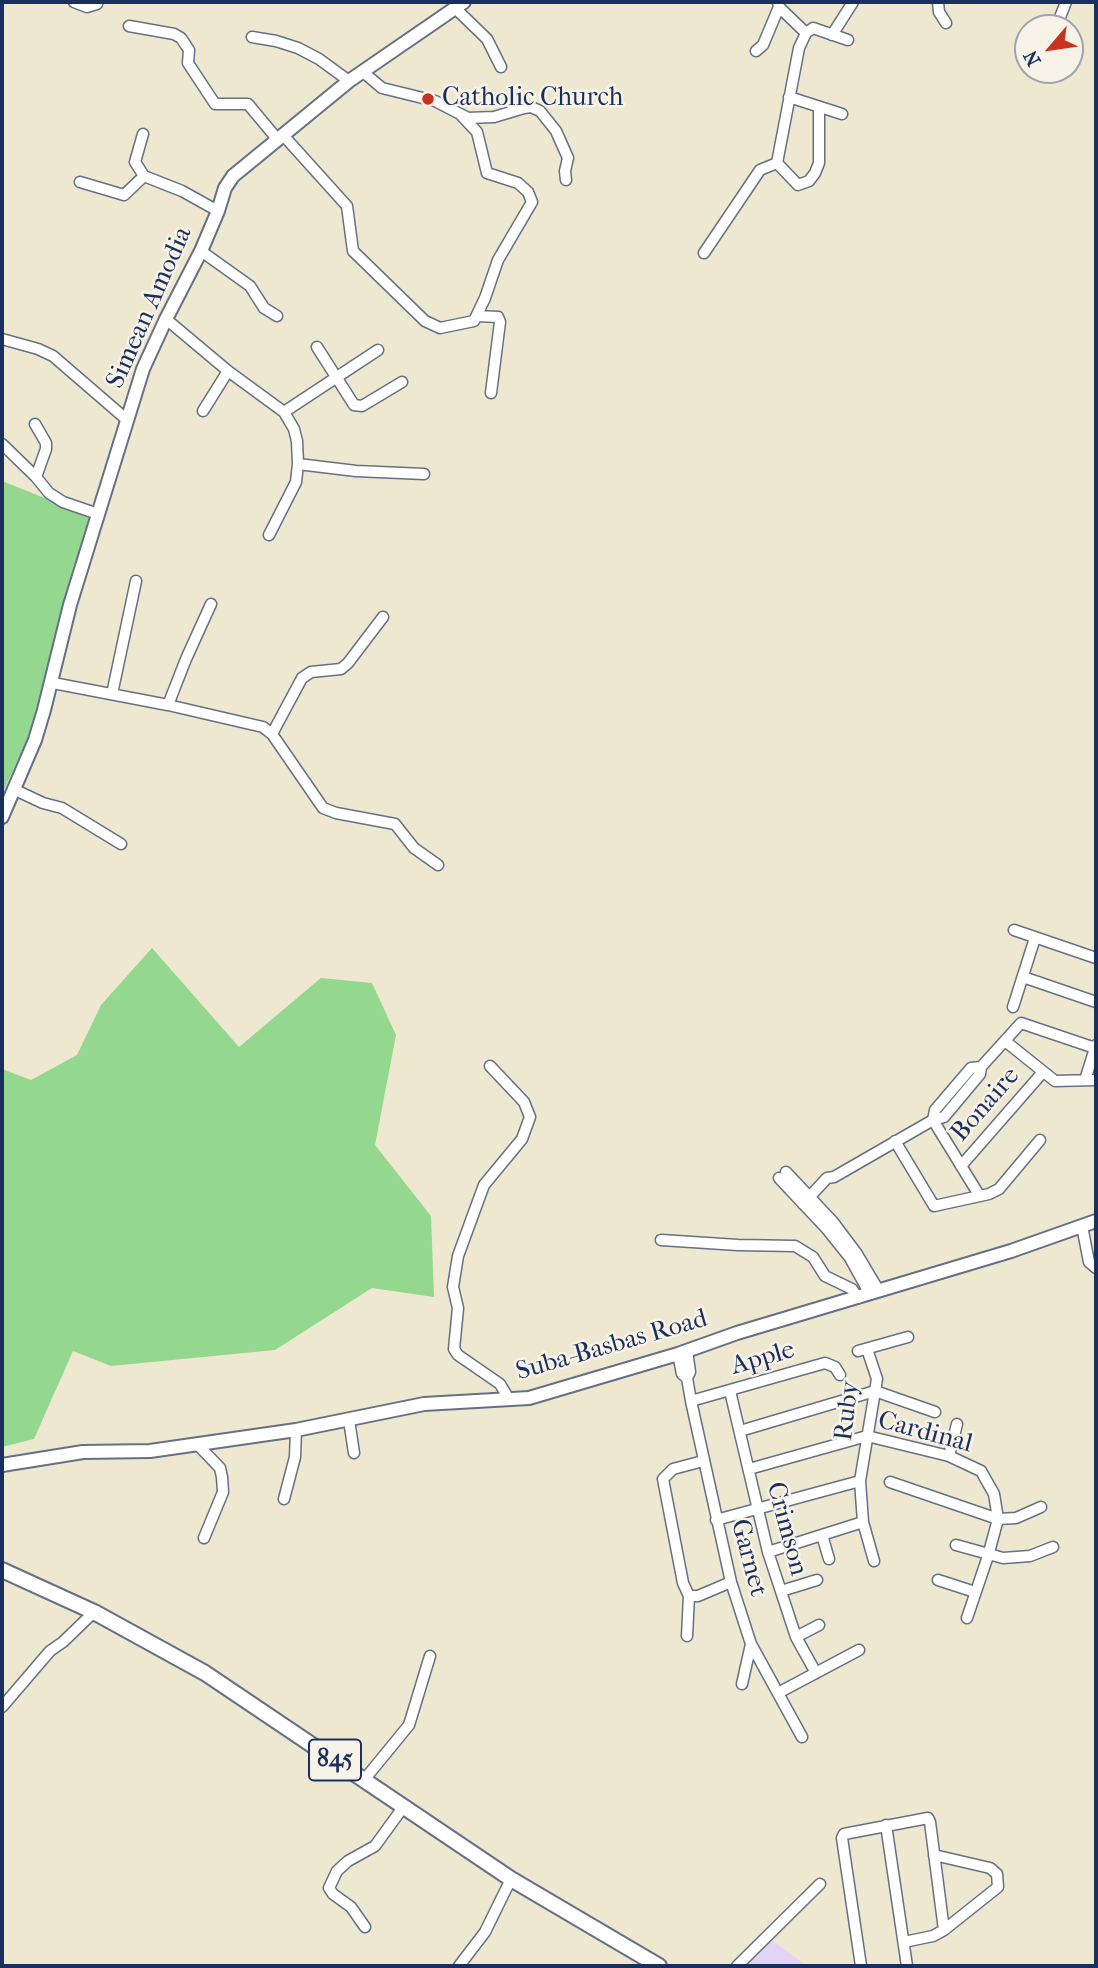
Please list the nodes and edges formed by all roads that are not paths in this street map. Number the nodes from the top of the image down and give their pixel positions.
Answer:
1 (74, 2) edge
2 (853, 2) edge
3 (939, 2) edge
4 (97, 4) dead end
5 (779, 4) edge
6 (460, 5) edge
7 (946, 23) dead end
8 (129, 26) dead end
9 (806, 33) junction
10 (832, 34) junction
11 (252, 37) dead end
12 (848, 40) dead end
13 (756, 51) dead end
14 (501, 67) dead end
15 (363, 72) junction
16 (349, 81) junction
17 (789, 97) junction
18 (819, 107) junction
19 (842, 114) dead end
20 (461, 116) junction
21 (143, 134) dead end
22 (280, 137) junction
23 (777, 163) junction
24 (144, 176) junction
25 (566, 180) dead end
26 (79, 182) dead end
27 (219, 211) junction
28 (201, 251) junction
29 (704, 253) dead end
30 (277, 316) dead end
31 (477, 316) junction
32 (166, 318) junction
33 (2, 339) edge
34 (317, 347) dead end
35 (378, 350) dead end
36 (228, 371) junction
37 (335, 377) junction
38 (402, 382) dead end
39 (491, 393) dead end
40 (203, 411) dead end
41 (284, 412) junction
42 (126, 419) junction
43 (35, 424) dead end
44 (2, 444) edge
45 (298, 464) junction
46 (424, 474) dead end
47 (36, 477) junction
48 (97, 514) junction
49 (269, 535) dead end
50 (136, 581) dead end
51 (211, 604) dead end
52 (383, 617) dead end
53 (53, 682) junction
54 (112, 694) junction
55 (168, 705) junction
56 (272, 734) junction
57 (13, 789) junction
58 (2, 817) edge
59 (121, 844) dead end
60 (438, 865) dead end
61 (1014, 930) dead end
62 (1035, 938) junction
63 (1096, 958) edge
64 (1023, 977) junction
65 (1096, 1002) edge
66 (1013, 1007) dead end
67 (1004, 1041) junction
68 (1096, 1046) edge
69 (491, 1066) dead end
70 (1043, 1072) junction
71 (1091, 1080) edge
72 (933, 1120) junction
73 (1040, 1140) dead end
74 (895, 1141) junction
75 (961, 1166) junction
76 (782, 1175) dead end
77 (979, 1195) junction
78 (806, 1200) junction
79 (1096, 1221) edge
80 (1082, 1226) junction
81 (661, 1240) dead end
82 (1096, 1268) edge
83 (869, 1295) junction
84 (908, 1337) dead end
85 (682, 1352) junction
86 (840, 1375) dead end
87 (730, 1391) junction
88 (874, 1391) junction
89 (509, 1399) junction
90 (691, 1401) junction
91 (935, 1412) dead end
92 (349, 1420) junction
93 (957, 1424) dead end
94 (296, 1430) junction
95 (740, 1431) junction
96 (867, 1436) junction
97 (197, 1444) junction
98 (354, 1453) dead end
99 (949, 1457) junction
100 (703, 1461) junction
101 (2, 1465) edge
102 (748, 1469) junction
103 (860, 1481) junction
104 (890, 1482) dead end
105 (284, 1499) dead end
106 (1041, 1507) dead end
107 (757, 1510) junction
108 (998, 1519) junction
109 (716, 1520) junction
110 (863, 1522) junction
111 (822, 1535) junction
112 (204, 1538) dead end
113 (956, 1545) dead end
114 (1053, 1547) dead end
115 (768, 1552) junction
116 (988, 1556) junction
117 (829, 1559) dead end
118 (874, 1561) dead end
119 (2, 1570) edge
120 (817, 1580) dead end
121 (938, 1580) dead end
122 (731, 1582) junction
123 (781, 1591) junction
124 (975, 1592) junction
125 (690, 1597) junction
126 (94, 1612) junction
127 (967, 1618) dead end
128 (819, 1625) dead end
129 (687, 1636) dead end
130 (796, 1637) junction
131 (751, 1644) junction
132 (859, 1650) dead end
133 (430, 1656) dead end
134 (816, 1673) junction
135 (742, 1684) dead end
136 (778, 1693) junction
137 (2, 1707) edge
138 (802, 1737) dead end
139 (364, 1780) junction
140 (404, 1806) junction
141 (886, 1825) junction
142 (934, 1855) junction
143 (511, 1879) junction
144 (820, 1884) dead end
145 (365, 1927) dead end
146 (944, 1930) junction
147 (904, 1942) junction
148 (459, 1966) edge
149 (659, 1966) edge
150 (737, 1966) edge
151 (861, 1966) edge
152 (907, 1966) edge

1 - 4 street
2 - 10 street
3 - 7 street
5 - 9 street
5 - 13 street
6 - 14 street
6 - 15 street, Simean Amodia
8 - 22 street
9 - 10 street
9 - 17 street
10 - 12 street
11 - 16 street
15 - 16 street, Simean Amodia
15 - 20 street
16 - 22 street, Simean Amodia
17 - 18 street
17 - 23 street
18 - 19 street
18 - 23 street
20 - 25 street
20 - 31 street
21 - 24 street
22 - 27 street, Simean Amodia
22 - 31 street
23 - 29 street
24 - 26 street
24 - 27 street
27 - 28 street, Simean Amodia
28 - 30 street
28 - 32 street, Simean Amodia
31 - 39 street
32 - 36 street
32 - 42 street, Simean Amodia
33 - 42 street
34 - 37 street
35 - 37 street
36 - 40 street
36 - 41 street
37 - 38 street
37 - 41 street
41 - 45 street
42 - 48 street, Simean Amodia
43 - 47 street
44 - 47 street
45 - 46 street
45 - 49 street
47 - 48 street
48 - 53 street, Simean Amodia
50 - 54 street
51 - 55 street
52 - 56 street
53 - 54 street
53 - 57 street, Simean Amodia
54 - 55 street
55 - 56 street
56 - 60 street
57 - 58 street, Simean Amodia
57 - 59 street
61 - 62 street
62 - 63 street
62 - 64 street
64 - 65 street
64 - 66 street
67 - 68 street
67 - 70 street
67 - 72 street
68 - 71 street
69 - 89 street
70 - 71 street
70 - 75 street, Bonaire
72 - 74 street
72 - 75 street
73 - 77 street
74 - 77 street
74 - 78 street
75 - 77 street
76 - 78 street
78 - 83 street
79 - 80 street, Suba-Basbas Road
80 - 82 street
80 - 83 street, Suba-Basbas Road
81 - 83 street
83 - 85 street, Suba-Basbas Road
84 - 88 street, Ruby
85 - 89 street, Suba-Basbas Road
85 - 90 street, Garnet
86 - 87 street, Apple
87 - 90 street, Apple
87 - 95 street, Crimson
88 - 91 street
88 - 95 street
88 - 96 street, Ruby
89 - 92 street, Suba-Basbas Road
90 - 100 street, Garnet
92 - 94 street, Suba-Basbas Road
92 - 98 street
93 - 99 street
94 - 97 street, Suba-Basbas Road
94 - 105 street
95 - 102 street, Crimson
96 - 99 street, Cardinal
96 - 102 street, Cardinal
96 - 103 street, Ruby
97 - 101 street, Suba-Basbas Road
97 - 112 street
99 - 108 street, Cardinal
100 - 109 street, Garnet
100 - 125 street
102 - 107 street, Crimson
103 - 107 street
103 - 110 street, Ruby
104 - 108 street
106 - 108 street
107 - 109 street
107 - 115 street, Crimson
108 - 116 street, Cardinal
109 - 122 street, Garnet
110 - 111 street
110 - 118 street, Ruby
111 - 115 street
111 - 117 street
113 - 116 street
114 - 116 street
115 - 123 street, Crimson
116 - 124 street, Cardinal
119 - 126 main road, 845
120 - 123 street
121 - 124 street
122 - 125 street
122 - 131 street, Garnet
123 - 130 street, Crimson
124 - 127 street, Cardinal
125 - 129 street
126 - 137 street
126 - 139 main road, 845
128 - 130 street
130 - 134 street, Crimson
131 - 135 street
131 - 136 street, Garnet
132 - 134 street
133 - 139 street
134 - 136 street
136 - 138 street, Garnet
139 - 140 main road, 845
140 - 143 main road, 845
140 - 145 street
141 - 142 street
141 - 147 street
141 - 151 street
142 - 146 street
142 - 146 street
143 - 148 street
143 - 149 main road, 845
144 - 150 street
146 - 147 street
147 - 152 street

